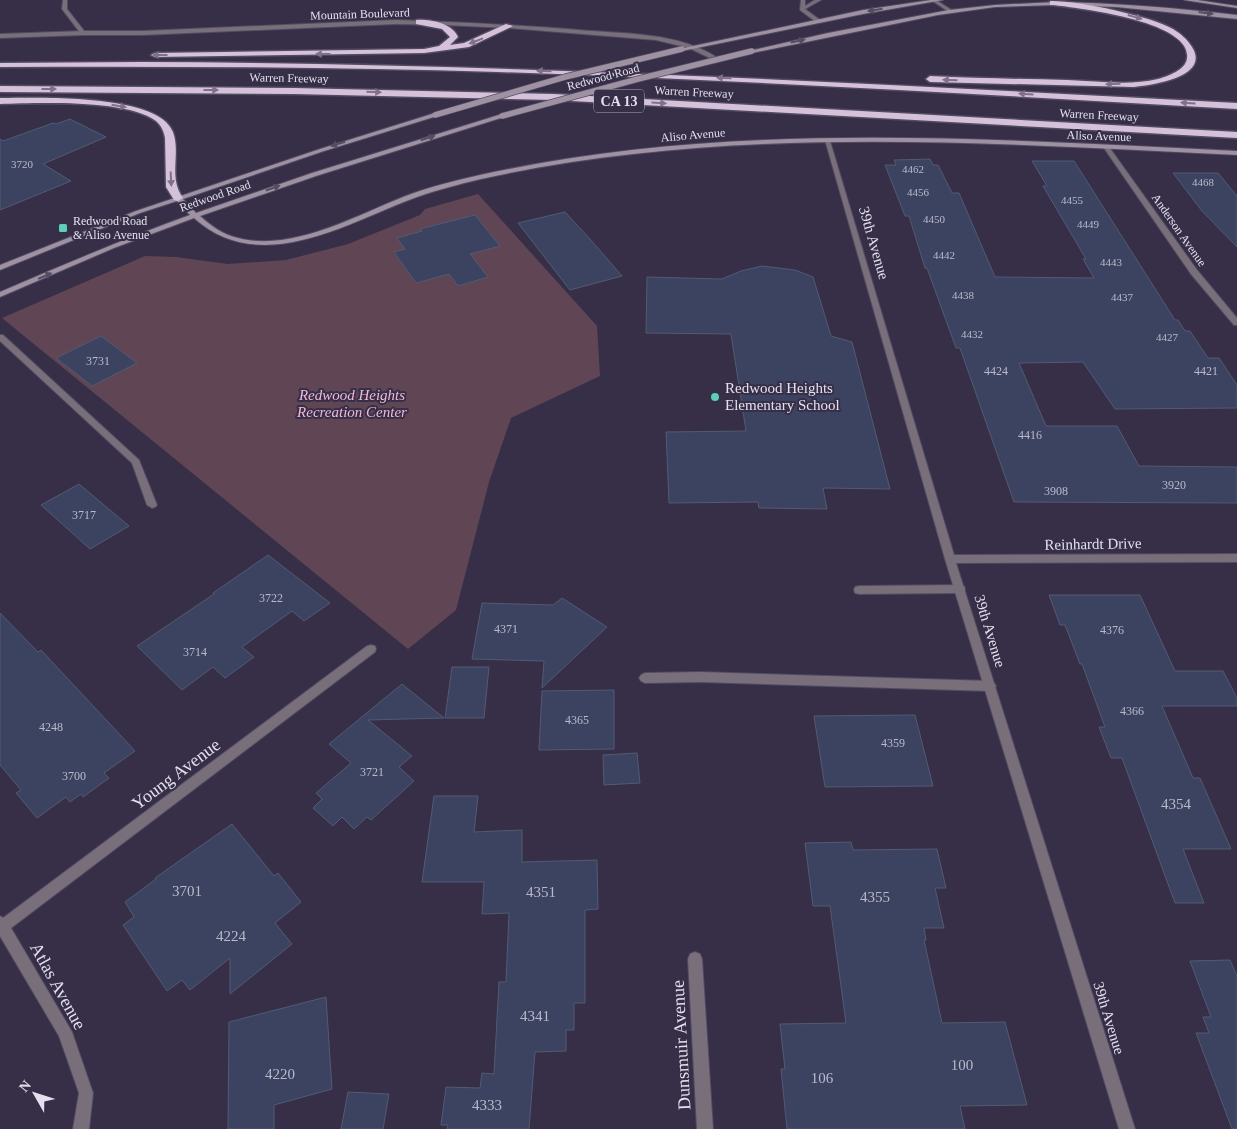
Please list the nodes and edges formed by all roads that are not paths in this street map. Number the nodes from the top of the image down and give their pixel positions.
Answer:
1 (65, 0) edge
2 (803, 0) edge
3 (819, 0) edge
4 (936, 0) edge
5 (1186, 0) edge
6 (1053, 3) junction
7 (1237, 6) edge
8 (802, 9) junction
9 (950, 11) junction
10 (1237, 17) edge
11 (818, 21) junction
12 (419, 22) junction
13 (509, 26) junction
14 (83, 32) junction
15 (0, 36) edge
16 (692, 46) junction
17 (441, 49) junction
18 (0, 59) edge
19 (716, 59) junction
20 (0, 65) edge
21 (906, 78) dead end
22 (753, 79) junction
23 (925, 79) dead end
24 (0, 89) edge
25 (0, 101) edge
26 (1237, 106) edge
27 (1237, 135) edge
28 (827, 140) junction
29 (1107, 148) junction
30 (1237, 152) edge
31 (178, 198) junction
32 (194, 215) junction
33 (0, 268) edge
34 (0, 295) edge
35 (1237, 322) edge
36 (0, 336) edge
37 (152, 505) dead end
38 (1237, 558) edge
39 (950, 559) junction
40 (960, 589) junction
41 (859, 590) dead end
42 (371, 649) dead end
43 (645, 678) dead end
44 (990, 686) junction
45 (1, 924) edge
46 (695, 959) dead end
47 (80, 1129) edge
48 (705, 1129) edge
49 (1127, 1129) edge

1 - 14 street
2 - 8 street
3 - 8 street
4 - 9 street
4 -> 11 main road, Redwood Road
5 - 7 main road
6 - 9 main road, Redwood Road
6 -> 10 main road, Redwood Road
6 -> 23 highway
8 - 11 street
19 -> 9 main road, Redwood Road, bridge
11 - 16 main road, Redwood Road
12 - 13 street, Mountain Boulevard
12 - 14 street, Mountain Boulevard
12 - 17 highway
13 - 16 street, Mountain Boulevard
13 -> 17 highway
14 - 15 street, Mountain Boulevard
16 - 19 street, Mountain Boulevard
16 -> 31 main road, Redwood Road, bridge
17 -> 18 highway
32 -> 19 main road, Redwood Road, bridge
22 -> 20 highway, Warren Freeway / CA 13
21 - 22 highway
26 -> 22 highway, Warren Freeway / CA 13
24 -> 27 highway, Warren Freeway / CA 13
25 -> 31 highway
28 - 29 main road, Aliso Avenue
28 - 32 main road, Aliso Avenue
28 - 39 street, 39th Avenue
29 - 30 main road, Aliso Avenue
29 - 35 street, Anderson Avenue
31 - 32 main road, Aliso Avenue
31 - 33 main road, Redwood Road
34 -> 32 main road, Redwood Road
36 - 37 street
38 - 39 street, Reinhardt Drive
39 - 40 street, 39th Avenue
40 - 41 street
40 - 44 street, 39th Avenue
42 - 45 street, Young Avenue
43 - 44 street
44 - 49 street, 39th Avenue
45 - 47 street, Atlas Avenue
46 - 48 street, Dunsmuir Avenue

